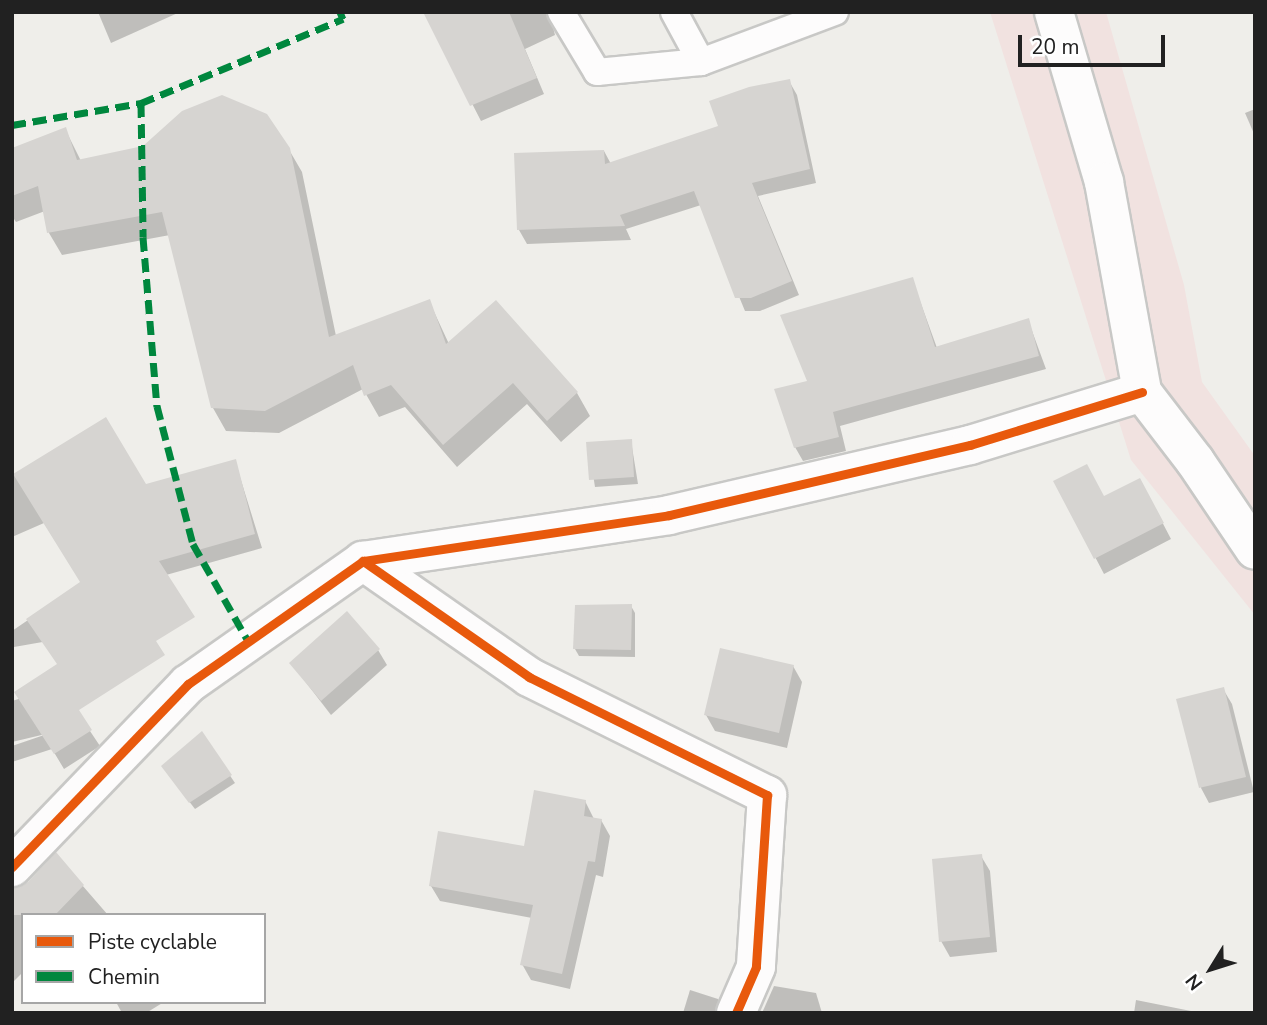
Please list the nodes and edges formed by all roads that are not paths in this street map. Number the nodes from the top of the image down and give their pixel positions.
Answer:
1 (561, 12) edge
2 (674, 12) edge
3 (835, 12) edge
4 (1054, 12) edge
5 (701, 62) junction
6 (1142, 392) junction
7 (1255, 550) edge
8 (363, 561) junction
9 (12, 867) edge
10 (736, 1013) edge

1 - 5 lane
2 - 5 lane
3 - 5 lane
4 - 6 street
6 - 7 street
6 - 8 street
8 - 9 street
8 - 10 street

